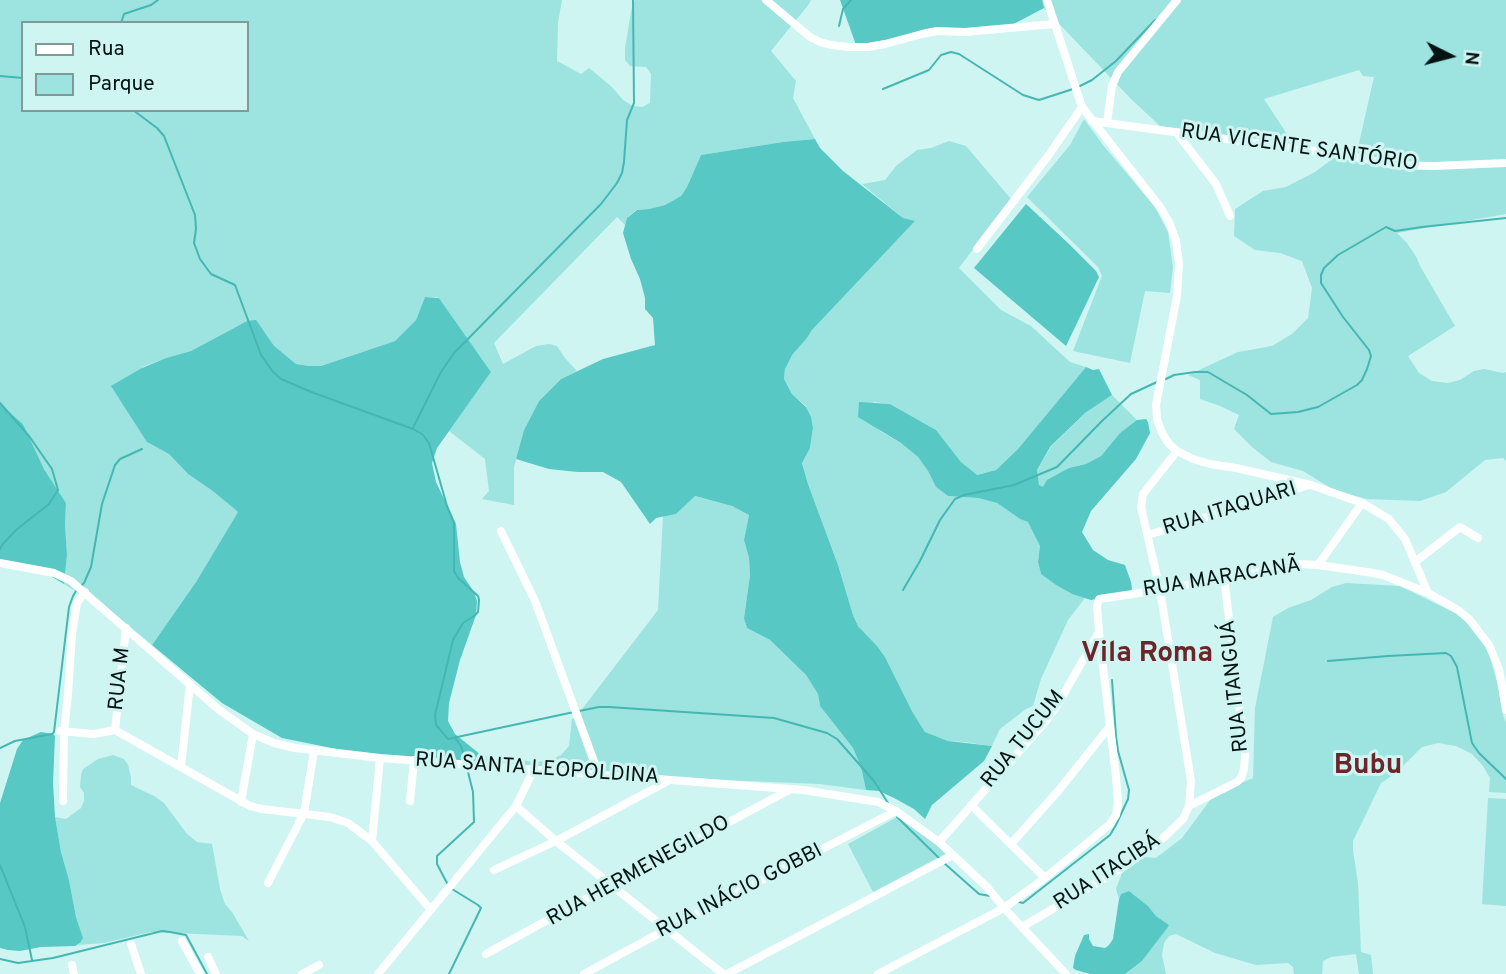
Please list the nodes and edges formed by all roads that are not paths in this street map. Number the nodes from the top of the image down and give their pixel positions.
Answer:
1 (766, 0) edge
2 (1047, 0) edge
3 (1177, 0) edge
4 (1054, 24) junction
5 (1082, 107) junction
6 (1092, 121) junction
7 (1107, 122) junction
8 (1176, 132) junction
9 (1506, 163) edge
10 (1230, 216) dead end
11 (978, 249) dead end
12 (1177, 451) junction
13 (1311, 485) junction
14 (1362, 503) junction
15 (501, 531) dead end
16 (1148, 535) junction
17 (1479, 538) dead end
18 (0, 562) edge
19 (1415, 562) junction
20 (1318, 565) junction
21 (1224, 577) junction
22 (1160, 590) junction
23 (85, 593) junction
24 (1428, 593) junction
25 (126, 628) junction
26 (1099, 632) junction
27 (1494, 654) junction
28 (1506, 656) edge
29 (190, 684) junction
30 (1506, 710) edge
31 (1111, 726) junction
32 (116, 730) junction
33 (62, 732) junction
34 (253, 734) junction
35 (314, 751) junction
36 (380, 758) junction
37 (414, 761) junction
38 (181, 767) junction
39 (534, 769) junction
40 (599, 775) junction
41 (668, 780) junction
42 (792, 789) junction
43 (63, 801) dead end
44 (410, 801) dead end
45 (241, 802) junction
46 (971, 805) junction
47 (516, 806) junction
48 (1189, 806) junction
49 (896, 811) junction
50 (304, 813) junction
51 (372, 841) junction
52 (555, 841) junction
53 (939, 842) junction
54 (1011, 844) junction
55 (953, 855) junction
56 (494, 870) dead end
57 (1045, 878) junction
58 (268, 883) dead end
59 (611, 884) junction
60 (1004, 908) junction
61 (431, 909) junction
62 (1022, 927) junction
63 (667, 929) junction
64 (182, 941) dead end
65 (131, 944) dead end
66 (486, 954) dead end
67 (208, 957) dead end
68 (319, 965) dead end
69 (1064, 972) edge
70 (141, 974) edge
71 (200, 974) edge
72 (216, 974) edge
73 (302, 974) edge
74 (378, 974) edge
75 (584, 974) edge
76 (725, 974) edge
77 (878, 974) edge
78 (1053, 974) edge

1 - 4 street
2 - 4 street
3 - 7 street
4 - 5 street
5 - 6 street
5 - 11 street
6 - 7 street, RUA VICENTE SANTÓRIO
6 - 12 street
7 - 8 street, RUA VICENTE SANTÓRIO
8 - 9 street, RUA VICENTE SANTÓRIO
8 - 10 street
12 - 13 street
12 - 16 street
13 - 14 street
13 - 16 street, RUA ITAQUARI
14 - 19 street
14 - 20 street
15 - 40 street
16 - 22 street
17 - 19 street
18 - 23 street, RUA SANTA LEOPOLDINA
19 - 24 street
20 - 21 street, RUA MARACANÃ
20 - 24 street, RUA MARACANÃ
21 - 22 street, RUA MARACANÃ
21 - 48 street, RUA ITANGUÁ
22 - 26 street, RUA MARACANÃ
22 - 48 street
23 - 25 street, RUA SANTA LEOPOLDINA
23 - 33 street
24 - 27 street, RUA MARACANÃ
25 - 29 street, RUA SANTA LEOPOLDINA
25 - 32 street, RUA M
26 - 31 street
26 - 46 street, RUA TUCUM
27 - 28 street
27 - 30 street
29 - 34 street, RUA SANTA LEOPOLDINA
29 - 38 street
31 - 54 street
31 - 57 street
32 - 33 street
32 - 38 street
33 - 43 street
34 - 35 street, RUA SANTA LEOPOLDINA
34 - 45 street
35 - 36 street, RUA SANTA LEOPOLDINA
35 - 50 street
36 - 37 street, RUA SANTA LEOPOLDINA
36 - 51 street
37 - 39 street, RUA SANTA LEOPOLDINA
37 - 44 street
38 - 45 street
39 - 40 street, RUA SANTA LEOPOLDINA
39 - 47 street
40 - 41 street, RUA SANTA LEOPOLDINA
41 - 42 street, RUA SANTA LEOPOLDINA
41 - 52 street
42 - 49 street, RUA SANTA LEOPOLDINA
42 - 59 street, RUA HERMENEGILDO
45 - 50 street
46 - 53 street, RUA TUCUM
46 - 54 street
47 - 52 street
47 - 61 street
48 - 62 street, RUA ITACIBÁ
49 - 53 street, RUA SANTA LEOPOLDINA
49 - 63 street, RUA INÁCIO GOBBI
50 - 51 street
50 - 58 street
51 - 61 street
52 - 56 street
52 - 59 street
53 - 55 street, RUA SANTA LEOPOLDINA
54 - 57 street
55 - 60 street, RUA SANTA LEOPOLDINA
55 - 76 street
57 - 60 street
59 - 63 street
59 - 66 street, RUA HERMENEGILDO
60 - 62 street, RUA SANTA LEOPOLDINA
60 - 77 street
61 - 74 street
62 - 69 street, RUA SANTA LEOPOLDINA
63 - 75 street, RUA INÁCIO GOBBI
63 - 76 street
64 - 71 street
65 - 70 street
67 - 72 street
68 - 73 street
69 - 78 street

